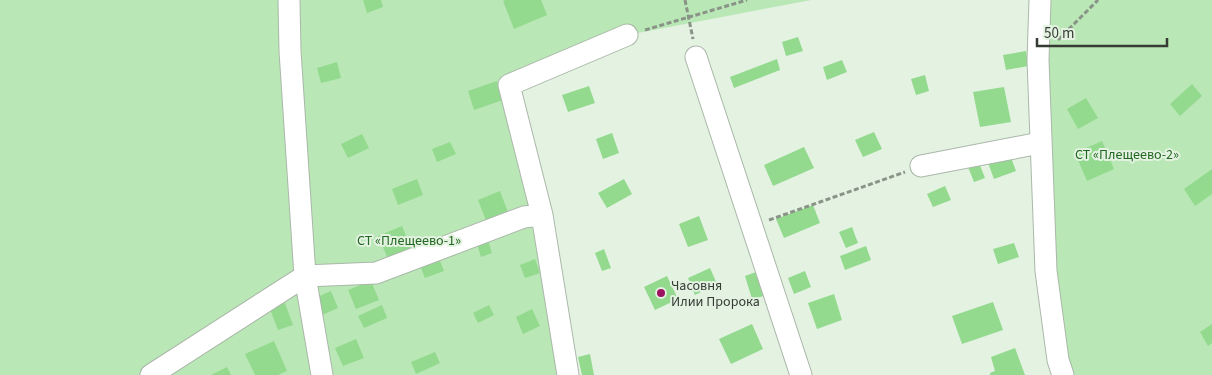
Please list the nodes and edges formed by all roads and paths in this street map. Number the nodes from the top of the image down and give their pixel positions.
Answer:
1 (289, 0) edge
2 (685, 0) edge
3 (748, 0) edge
4 (1040, 0) edge
5 (1098, 0) edge
6 (688, 16) junction
7 (628, 35) joint
8 (696, 57) joint
9 (1038, 60) junction
10 (1040, 143) junction
11 (922, 166) joint
12 (542, 216) junction
13 (752, 226) junction
14 (305, 276) junction
15 (151, 375) edge
16 (322, 375) edge
17 (568, 375) edge
18 (801, 375) edge
19 (1063, 375) edge

1 - 14 street
2 - 6 path
3 - 6 path
4 - 9 street
5 - 9 path
6 - 7 path
6 - 8 path
7 - 12 street
8 - 13 street
9 - 10 street
10 - 11 street
10 - 19 street
11 - 13 path
12 - 14 street
12 - 17 street
13 - 18 street
14 - 15 street
14 - 16 street

